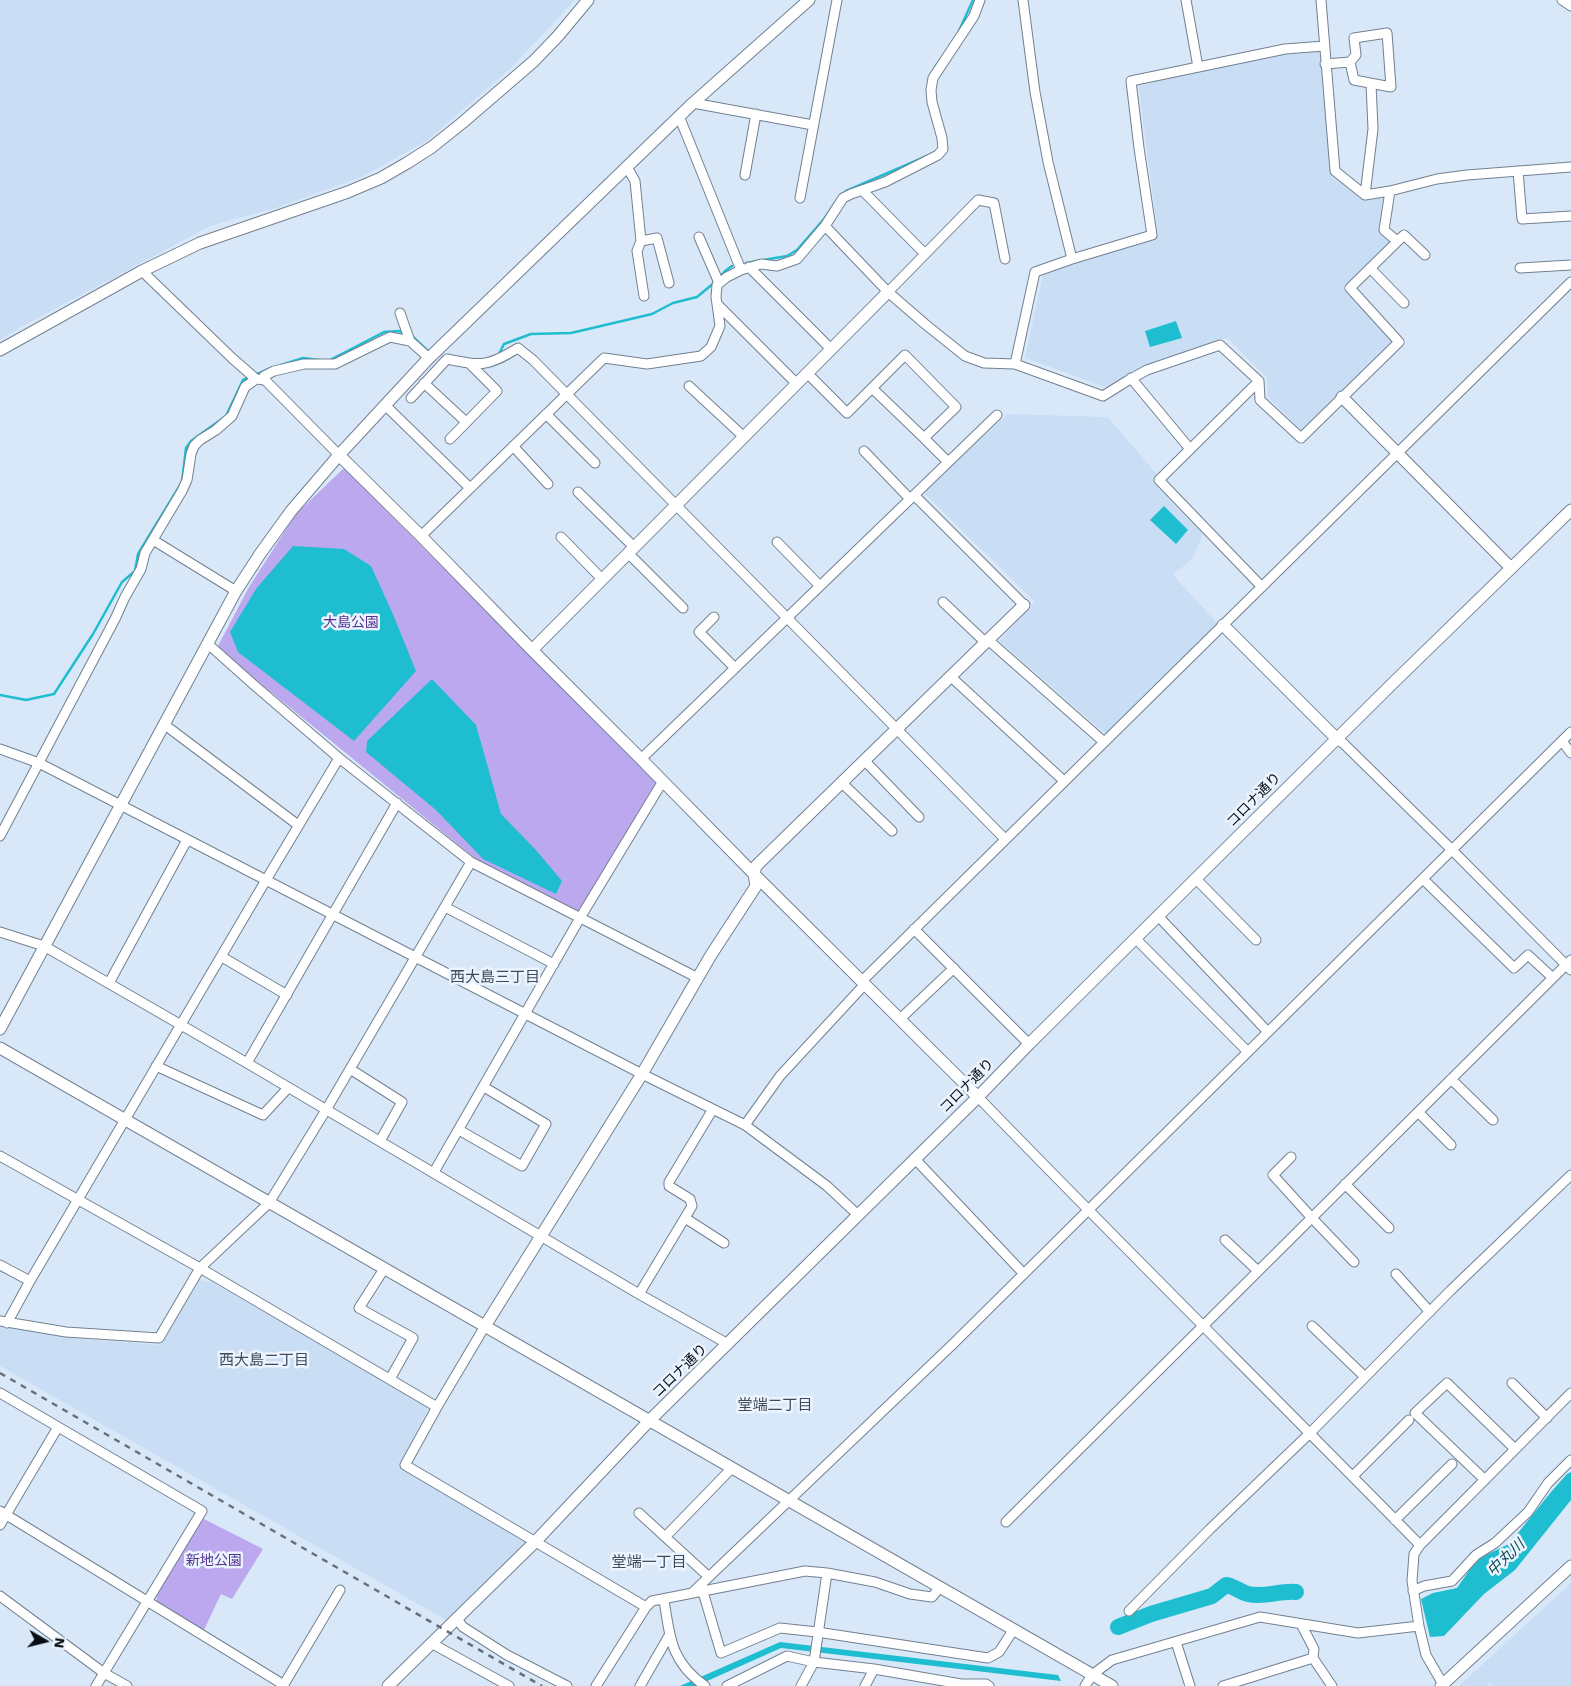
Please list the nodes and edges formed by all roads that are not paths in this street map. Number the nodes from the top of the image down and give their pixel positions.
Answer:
1 (588, 0) edge
2 (809, 0) edge
3 (838, 0) edge
4 (980, 0) edge
5 (1023, 0) edge
6 (1186, 0) edge
7 (1321, 0) edge
8 (1562, 0) edge
9 (1571, 6) edge
10 (1324, 46) junction
11 (1350, 62) junction
12 (1325, 64) junction
13 (1198, 67) junction
14 (1371, 84) junction
15 (693, 102) junction
16 (756, 114) junction
17 (679, 116) junction
18 (813, 125) junction
19 (627, 167) junction
20 (1571, 167) edge
21 (1518, 171) junction
22 (745, 175) dead end
23 (862, 190) junction
24 (1390, 191) junction
25 (1365, 195) junction
26 (800, 198) dead end
27 (1571, 216) edge
28 (825, 226) junction
29 (699, 237) dead end
30 (641, 240) junction
31 (1397, 242) junction
32 (925, 254) junction
33 (1425, 256) dead end
34 (1005, 259) dead end
35 (1072, 259) junction
36 (1571, 265) edge
37 (745, 268) junction
38 (1370, 268) junction
39 (1520, 268) dead end
40 (142, 271) junction
41 (1571, 282) edge
42 (719, 283) junction
43 (669, 284) dead end
44 (888, 292) junction
45 (644, 296) dead end
46 (1404, 303) dead end
47 (717, 304) junction
48 (400, 313) dead end
49 (410, 341) junction
50 (831, 349) junction
51 (0, 350) edge
52 (429, 358) junction
53 (470, 364) junction
54 (1016, 364) junction
55 (807, 373) junction
56 (1131, 378) junction
57 (258, 379) junction
58 (1259, 381) junction
59 (424, 383) junction
60 (797, 384) junction
61 (689, 386) dead end
62 (872, 388) junction
63 (567, 393) junction
64 (411, 398) dead end
65 (1342, 398) junction
66 (385, 405) junction
67 (546, 414) junction
68 (997, 416) dead end
69 (466, 422) junction
70 (744, 437) junction
71 (924, 438) junction
72 (450, 439) dead end
73 (513, 446) junction
74 (1190, 449) junction
75 (864, 451) dead end
76 (1397, 453) junction
77 (339, 455) junction
78 (948, 462) junction
79 (595, 463) dead end
80 (548, 484) dead end
81 (470, 488) junction
82 (578, 492) dead end
83 (912, 497) junction
84 (676, 505) junction
85 (1571, 510) edge
86 (421, 536) junction
87 (561, 537) dead end
88 (153, 540) junction
89 (777, 542) dead end
90 (631, 550) junction
91 (1511, 568) junction
92 (602, 579) junction
93 (820, 586) junction
94 (1262, 586) junction
95 (236, 591) junction
96 (943, 602) dead end
97 (1024, 605) joint
98 (683, 608) dead end
99 (714, 617) dead end
100 (787, 618) junction
101 (1223, 625) junction
102 (986, 640) junction
103 (208, 644) junction
104 (532, 650) junction
105 (735, 668) junction
106 (950, 676) junction
107 (165, 725) junction
108 (896, 729) junction
109 (1571, 732) edge
110 (1336, 740) junction
111 (1562, 741) junction
112 (1104, 742) junction
113 (0, 749) edge
114 (1571, 753) edge
115 (340, 758) junction
116 (642, 758) junction
117 (864, 760) junction
118 (39, 763) junction
119 (663, 781) junction
120 (1064, 781) junction
121 (841, 782) junction
122 (397, 803) junction
123 (120, 805) junction
124 (919, 818) dead end
125 (298, 825) junction
126 (892, 831) dead end
127 (0, 836) edge
128 (1006, 839) junction
129 (187, 840) junction
130 (1452, 850) junction
131 (471, 862) junction
132 (754, 874) junction
133 (1196, 879) junction
134 (1423, 879) junction
135 (266, 880) junction
136 (445, 906) junction
137 (332, 914) junction
138 (1158, 916) junction
139 (580, 918) junction
140 (914, 929) junction
141 (0, 932) edge
142 (1136, 939) junction
143 (1256, 940) dead end
144 (44, 946) junction
145 (222, 957) junction
146 (416, 957) junction
147 (554, 964) junction
148 (1569, 965) edge
149 (954, 968) junction
150 (698, 978) junction
151 (1553, 978) junction
152 (109, 983) junction
153 (863, 983) junction
154 (287, 995) junction
155 (526, 1014) junction
156 (900, 1019) junction
157 (180, 1026) junction
158 (0, 1029) edge
159 (1268, 1032) junction
160 (1030, 1044) junction
161 (0, 1048) edge
162 (1248, 1052) junction
163 (247, 1063) junction
164 (156, 1066) junction
165 (350, 1069) junction
166 (642, 1074) junction
167 (1451, 1079) junction
168 (484, 1087) junction
169 (288, 1088) junction
170 (978, 1097) junction
171 (713, 1108) junction
172 (326, 1110) junction
173 (1418, 1112) junction
174 (124, 1120) junction
175 (1493, 1120) dead end
176 (745, 1125) junction
177 (459, 1130) junction
178 (380, 1141) junction
179 (1451, 1145) dead end
180 (0, 1156) edge
181 (1291, 1157) dead end
182 (915, 1159) junction
183 (434, 1172) junction
184 (1571, 1174) edge
185 (1345, 1184) junction
186 (78, 1199) junction
187 (269, 1204) junction
188 (1088, 1211) junction
189 (858, 1215) junction
190 (684, 1218) junction
191 (1312, 1218) junction
192 (1389, 1228) dead end
193 (541, 1236) junction
194 (1224, 1240) dead end
195 (724, 1243) dead end
196 (1354, 1262) dead end
197 (0, 1265) edge
198 (200, 1268) junction
199 (384, 1269) junction
200 (1258, 1271) junction
201 (1024, 1274) junction
202 (1396, 1274) dead end
203 (30, 1281) junction
204 (639, 1294) junction
205 (1430, 1312) junction
206 (4, 1322) edge
207 (1203, 1325) junction
208 (485, 1326) junction
209 (1312, 1326) dead end
210 (728, 1344) junction
211 (1365, 1377) junction
212 (390, 1379) junction
213 (1512, 1383) dead end
214 (0, 1393) edge
215 (1571, 1393) edge
216 (437, 1407) junction
217 (1547, 1418) junction
218 (650, 1420) junction
219 (1409, 1420) dead end
220 (58, 1427) junction
221 (1310, 1433) junction
222 (1515, 1449) junction
223 (1571, 1460) edge
224 (1452, 1464) dead end
225 (731, 1469) junction
226 (1353, 1476) junction
227 (1485, 1480) junction
228 (790, 1501) junction
229 (639, 1513) dead end
230 (3, 1514) edge
231 (1395, 1520) junction
232 (1006, 1522) dead end
233 (0, 1525) edge
234 (665, 1537) junction
235 (535, 1542) junction
236 (1420, 1545) junction
237 (1571, 1566) edge
238 (827, 1573) junction
239 (709, 1577) junction
240 (940, 1587) junction
241 (340, 1590) dead end
242 (1414, 1591) junction
243 (703, 1592) junction
244 (692, 1593) junction
245 (0, 1596) edge
246 (664, 1600) junction
247 (147, 1601) junction
248 (646, 1607) junction
249 (1129, 1611) dead end
250 (456, 1618) junction
251 (1301, 1624) junction
252 (1419, 1626) junction
253 (1014, 1629) junction
254 (817, 1632) junction
255 (670, 1634) junction
256 (1176, 1642) junction
257 (431, 1643) junction
258 (1313, 1658) junction
259 (814, 1662) junction
260 (874, 1669) junction
261 (104, 1673) junction
262 (1092, 1675) junction
263 (283, 1685) edge
264 (96, 1686) edge
265 (127, 1686) edge
266 (388, 1686) edge
267 (509, 1686) edge
268 (567, 1686) edge
269 (596, 1686) edge
270 (640, 1686) edge
271 (705, 1686) edge
272 (727, 1686) edge
273 (801, 1686) edge
274 (865, 1686) edge
275 (989, 1686) edge
276 (1085, 1686) edge
277 (1112, 1686) edge
278 (1190, 1686) edge
279 (1223, 1686) edge
280 (1332, 1686) edge
281 (1443, 1686) edge

1 - 40 street
2 - 15 street
3 - 18 street
4 - 23 street
5 - 35 street
6 - 13 street
7 - 10 street
8 - 9 street
10 - 12 street
10 - 13 street
11 - 12 street
11 - 14 street
11 - 14 street
12 - 25 street
13 - 35 street
14 - 25 street
15 - 16 street
15 - 17 street
16 - 18 street
16 - 22 street
17 - 19 street
17 - 37 street
18 - 26 street
19 - 30 street
19 - 52 street
20 - 21 street
21 - 24 street
21 - 27 street
23 - 28 street
23 - 32 street
24 - 25 street
24 - 31 street
28 - 37 street
28 - 44 street
29 - 42 street
30 - 43 street
30 - 45 street
31 - 33 street
31 - 38 street
32 - 34 street
32 - 44 street
35 - 54 street
36 - 39 street
37 - 42 street
37 - 50 street
38 - 46 street
38 - 65 street
40 - 51 street
40 - 57 street
41 - 76 street
42 - 47 street
44 - 50 street
44 - 54 street
47 - 60 street
47 - 63 street
48 - 49 street
49 - 52 street
49 - 57 street
50 - 55 street
52 - 66 street
53 - 59 street
53 - 63 street
53 - 69 street
54 - 56 street
55 - 60 street
55 - 62 street
56 - 58 street
56 - 74 street
57 - 77 street
57 - 88 street
58 - 65 street
58 - 74 street
59 - 64 street
59 - 69 street
60 - 70 street
61 - 70 street
62 - 71 street
62 - 71 street
63 - 67 street
63 - 84 street
65 - 76 street
66 - 77 street
66 - 81 street
67 - 73 street
67 - 79 street
68 - 78 street
69 - 72 street
70 - 84 street
71 - 78 street
73 - 80 street
73 - 81 street
74 - 94 street
75 - 83 street
76 - 91 street
76 - 94 street
77 - 86 street
77 - 95 street
78 - 83 street
81 - 86 street
82 - 90 street
83 - 93 street
83 - 97 street
84 - 90 street
84 - 100 street
85 - 91 street, コロナ通り
86 - 104 street
87 - 92 street
88 - 95 street
88 - 118 street
89 - 93 street
90 - 92 street
90 - 98 street
91 - 110 street, コロナ通り
92 - 104 street
93 - 100 street
94 - 101 street
95 - 103 street
96 - 102 street
97 - 102 street
99 - 105 street
100 - 105 street
100 - 108 street
101 - 110 street
101 - 112 street
102 - 106 street
102 - 112 street
103 - 107 street
103 - 115 street
104 - 116 street
105 - 116 street
106 - 108 street
106 - 120 street
107 - 123 street
107 - 125 street
108 - 117 street
108 - 128 street
109 - 111 street
110 - 130 street
110 - 133 street, コロナ通り
111 - 114 street
111 - 130 street
112 - 120 street
113 - 118 street
115 - 122 street
115 - 125 street
116 - 119 street
117 - 121 street
117 - 124 street
118 - 123 street
118 - 127 street
119 - 132 street
119 - 139 street
120 - 128 street
121 - 126 street
121 - 132 street
122 - 131 street
122 - 137 street
123 - 129 street
123 - 144 street
125 - 135 street
128 - 140 street
129 - 135 street
129 - 152 street
130 - 134 street
130 - 148 street
131 - 136 street
131 - 139 street
132 - 150 street
132 - 153 street
133 - 138 street, コロナ通り
133 - 143 street
134 - 151 street
134 - 159 street
135 - 137 street
135 - 145 street
136 - 146 street
136 - 147 street
137 - 146 street
137 - 154 street
138 - 142 street, コロナ通り
138 - 159 street
139 - 147 street
139 - 150 street
140 - 149 street
140 - 153 street
141 - 144 street
142 - 160 street, コロナ通り
142 - 162 street
144 - 152 street
144 - 158 street
145 - 154 street
145 - 157 street
146 - 155 street
146 - 165 street
147 - 155 street
148 - 151 street
149 - 156 street
149 - 160 street
150 - 166 street
151 - 167 street
152 - 157 street
153 - 156 street
153 - 176 street
154 - 163 street
155 - 166 street
155 - 168 street
156 - 170 street
157 - 163 street
157 - 164 street
159 - 162 street
160 - 170 street, コロナ通り
161 - 174 street
162 - 188 street
163 - 169 street
164 - 169 street
164 - 174 street
165 - 172 street
165 - 178 street
166 - 171 street
166 - 193 street
167 - 173 street
167 - 175 street
168 - 177 street
168 - 177 street
169 - 172 street
170 - 182 street, コロナ通り
170 - 188 street
171 - 176 street
171 - 190 street
172 - 178 street
172 - 187 street
173 - 179 street
173 - 185 street
174 - 186 street
174 - 187 street
176 - 189 street
177 - 183 street
178 - 183 street
180 - 186 street
181 - 191 street
182 - 189 street, コロナ通り
182 - 201 street
183 - 193 street
184 - 205 street
185 - 191 street
185 - 192 street
186 - 198 street
186 - 203 street
187 - 198 street
187 - 199 street
188 - 201 street
188 - 207 street
189 - 210 street, コロナ通り
190 - 195 street
190 - 204 street
191 - 196 street
191 - 200 street
193 - 204 street
193 - 208 street
194 - 200 street
197 - 203 street
198 - 206 street
198 - 212 street
199 - 208 street
199 - 212 street
200 - 207 street
201 - 228 street
202 - 205 street
203 - 206 street
204 - 210 street
205 - 211 street
207 - 221 street
207 - 232 street
208 - 216 street
208 - 218 street
209 - 211 street
210 - 218 street, コロナ通り
211 - 221 street
212 - 216 street
213 - 217 street
214 - 220 street
215 - 217 street
216 - 235 street
217 - 222 street
218 - 225 street
218 - 235 street, コロナ通り
219 - 226 street
220 - 230 street
220 - 247 street
221 - 226 street
221 - 249 street
222 - 227 street
222 - 227 street
223 - 242 street
224 - 231 street
225 - 228 street
225 - 234 street
226 - 231 street
227 - 236 street
228 - 239 street
228 - 240 street
229 - 234 street
230 - 233 street
230 - 247 street
231 - 236 street
234 - 239 street
235 - 248 street
235 - 250 street, コロナ通り
236 - 242 street
237 - 281 street
238 - 240 street
238 - 243 street
238 - 254 street
239 - 244 street
240 - 253 street
241 - 263 street
242 - 252 street
243 - 244 street
243 - 254 street
244 - 246 street
245 - 261 street
246 - 248 street
246 - 255 street
247 - 261 street
247 - 263 street
248 - 269 street
250 - 257 street, コロナ通り
250 - 268 street
251 - 252 street
251 - 256 street
251 - 258 street
252 - 281 street
253 - 254 street
253 - 262 street
254 - 259 street
255 - 270 street
255 - 271 street
256 - 262 street
256 - 278 street
257 - 266 street, コロナ通り
257 - 267 street
258 - 279 street
258 - 280 street
259 - 260 street
259 - 272 street
259 - 273 street
260 - 274 street
260 - 275 street
261 - 264 street
261 - 265 street
262 - 276 street
262 - 277 street

